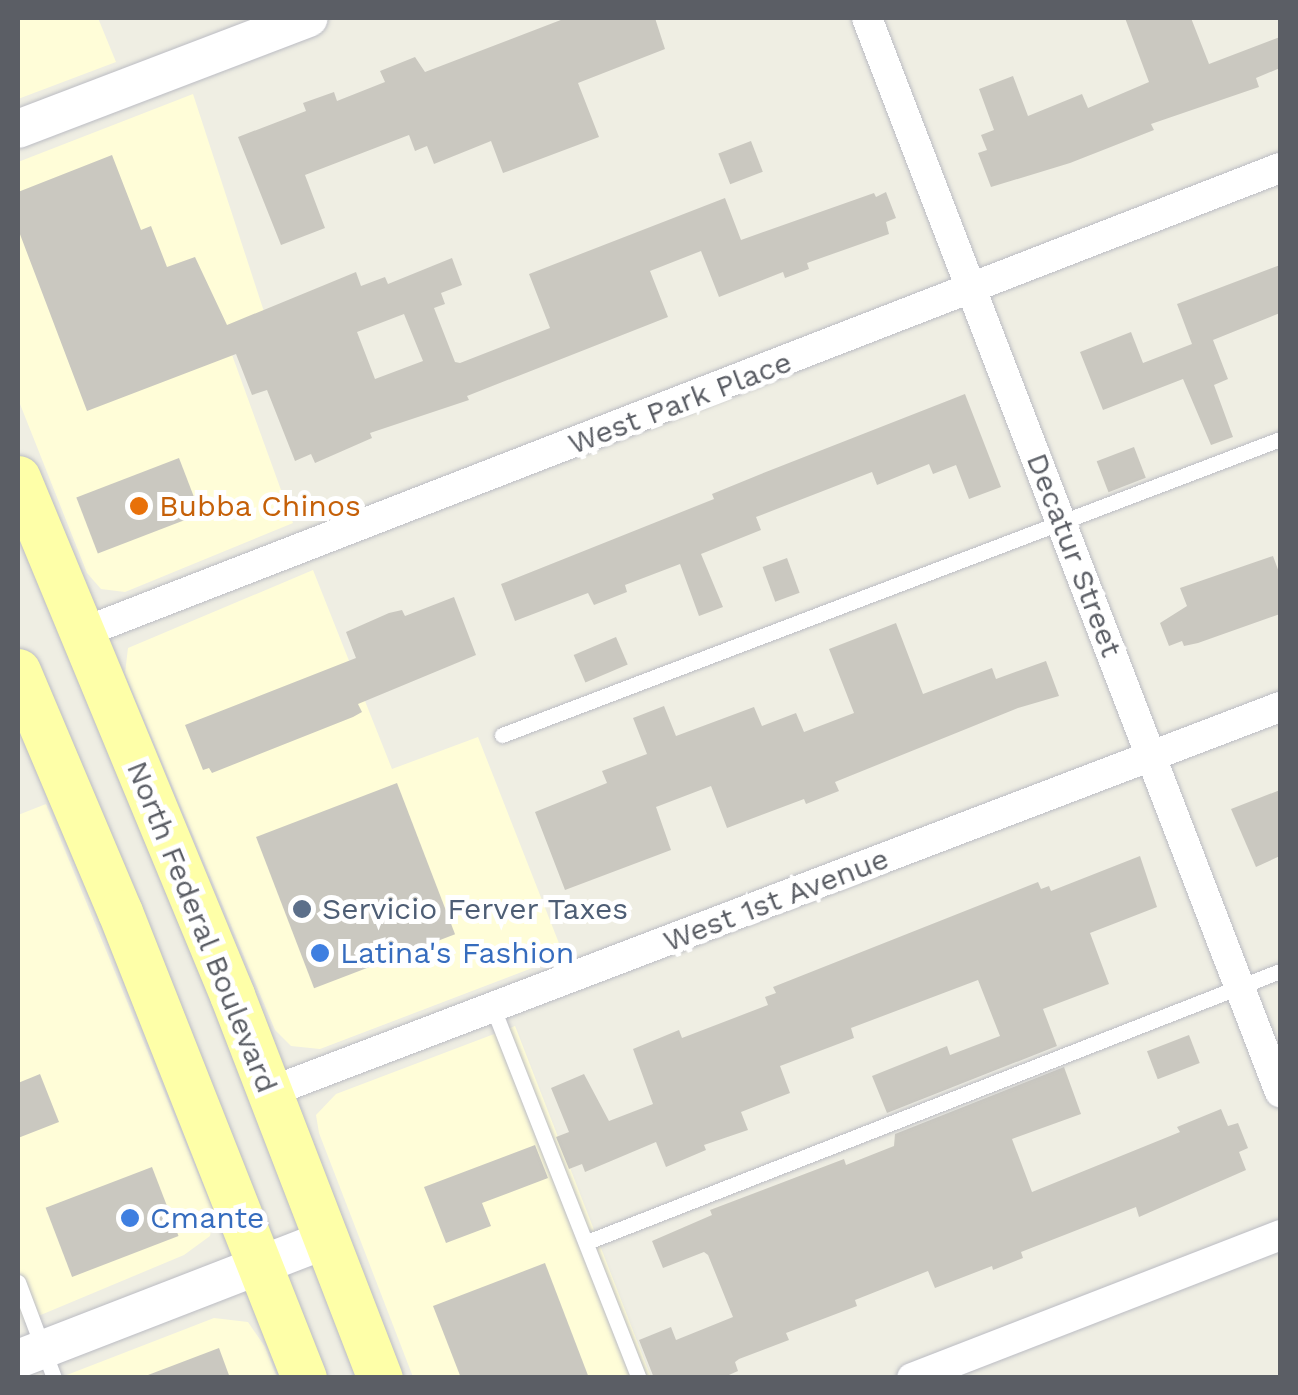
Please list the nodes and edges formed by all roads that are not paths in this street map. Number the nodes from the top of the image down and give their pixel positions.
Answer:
1 (309, 18) edge
2 (866, 18) edge
3 (18, 129) edge
4 (1280, 168) edge
5 (973, 290) junction
6 (1280, 439) edge
7 (18, 478) edge
8 (1061, 522) junction
9 (79, 634) junction
10 (18, 671) edge
11 (1280, 707) edge
12 (502, 735) dead end
13 (1151, 757) junction
14 (1280, 971) edge
15 (1240, 986) junction
16 (493, 1008) junction
17 (270, 1092) junction
18 (1280, 1092) edge
19 (1280, 1235) edge
20 (328, 1239) junction
21 (586, 1242) junction
22 (261, 1265) junction
23 (18, 1282) edge
24 (38, 1362) edge
25 (304, 1378) edge
26 (380, 1378) edge
27 (640, 1378) edge
28 (912, 1378) edge

1 - 3 street
2 - 5 street, Decatur Street
4 - 5 street, West Park Place
5 - 8 street, Decatur Street
5 - 9 street, West Park Place
6 - 8 lane
7 - 9 main road, North Federal Boulevard
8 - 12 lane
8 - 13 street, Decatur Street
9 - 17 main road, North Federal Boulevard
10 - 22 main road
11 - 13 street, West 1st Avenue
13 - 15 street, Decatur Street
13 - 16 street, West 1st Avenue
14 - 15 lane
15 - 18 street, Decatur Street
15 - 21 lane
16 - 17 street, West 1st Avenue
16 - 21 lane
17 - 20 main road, North Federal Boulevard
19 - 28 street
20 - 22 street
20 - 26 main road, North Federal Boulevard
21 - 27 lane
22 - 24 street
22 - 25 main road
23 - 24 lane

